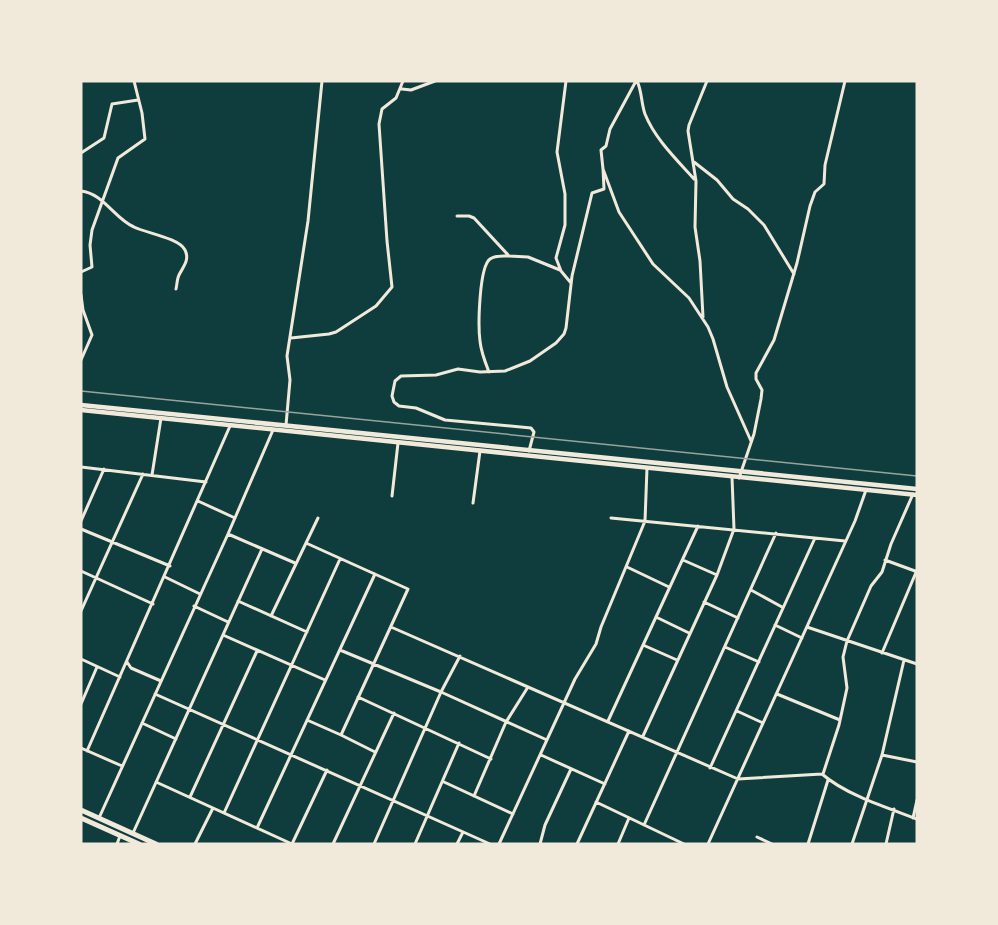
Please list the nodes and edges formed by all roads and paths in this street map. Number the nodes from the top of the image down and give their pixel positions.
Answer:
1 (134, 81) edge
2 (322, 81) edge
3 (403, 81) edge
4 (435, 81) edge
5 (566, 81) edge
6 (636, 81) edge
7 (706, 81) edge
8 (845, 81) edge
9 (402, 89) junction
10 (138, 100) junction
11 (81, 153) edge
12 (693, 161) junction
13 (603, 169) junction
14 (696, 181) junction
15 (81, 191) edge
16 (102, 202) junction
17 (457, 216) dead end
18 (509, 256) junction
19 (561, 271) junction
20 (81, 272) edge
21 (794, 274) junction
22 (572, 283) junction
23 (176, 289) dead end
24 (81, 294) edge
25 (703, 319) junction
26 (290, 338) junction
27 (81, 360) edge
28 (489, 372) junction
29 (81, 405) edge
30 (81, 410) edge
31 (161, 418) junction
32 (286, 425) junction
33 (230, 426) junction
34 (273, 430) junction
35 (751, 441) junction
36 (398, 442) junction
37 (480, 451) junction
38 (530, 451) junction
39 (81, 467) edge
40 (647, 468) junction
41 (104, 469) junction
42 (741, 471) junction
43 (143, 474) junction
44 (152, 475) junction
45 (732, 477) junction
46 (740, 478) junction
47 (206, 482) junction
48 (866, 489) junction
49 (917, 489) edge
50 (915, 495) edge
51 (392, 496) dead end
52 (198, 501) junction
53 (473, 503) dead end
54 (235, 518) junction
55 (318, 518) dead end
56 (611, 518) dead end
57 (81, 521) edge
58 (645, 521) junction
59 (698, 526) junction
60 (81, 529) edge
61 (734, 529) junction
62 (776, 533) junction
63 (228, 534) junction
64 (815, 538) junction
65 (846, 541) junction
66 (112, 543) junction
67 (306, 543) junction
68 (262, 549) junction
69 (340, 559) junction
70 (682, 560) junction
71 (885, 560) junction
72 (296, 563) junction
73 (170, 566) junction
74 (627, 567) junction
75 (81, 571) edge
76 (917, 571) edge
77 (375, 574) junction
78 (717, 575) junction
79 (165, 577) junction
80 (96, 578) junction
81 (669, 587) junction
82 (751, 590) junction
83 (200, 594) junction
84 (238, 601) junction
85 (704, 603) junction
86 (153, 604) junction
87 (194, 606) junction
88 (782, 607) junction
89 (81, 611) edge
90 (271, 616) junction
91 (656, 617) junction
92 (738, 618) junction
93 (229, 622) junction
94 (775, 624) junction
95 (391, 627) junction
96 (807, 627) junction
97 (307, 632) junction
98 (689, 633) junction
99 (223, 635) junction
100 (802, 638) junction
101 (847, 641) junction
102 (643, 645) junction
103 (725, 647) junction
104 (340, 650) junction
105 (257, 651) junction
106 (882, 652) junction
107 (460, 656) junction
108 (917, 658) edge
109 (81, 659) edge
110 (678, 660) junction
111 (904, 660) junction
112 (127, 662) junction
113 (759, 662) junction
114 (916, 664) edge
115 (374, 665) junction
116 (291, 666) junction
117 (97, 667) junction
118 (120, 677) junction
119 (325, 680) junction
120 (161, 681) junction
121 (528, 687) junction
122 (441, 692) junction
123 (155, 694) junction
124 (777, 694) junction
125 (358, 697) junction
126 (564, 703) junction
127 (81, 704) edge
128 (189, 709) junction
129 (736, 711) junction
130 (394, 713) junction
131 (307, 720) junction
132 (840, 720) junction
133 (608, 721) junction
134 (506, 722) junction
135 (142, 723) junction
136 (763, 723) junction
137 (224, 725) junction
138 (426, 728) junction
139 (629, 731) junction
140 (341, 735) junction
141 (643, 736) junction
142 (176, 738) junction
143 (257, 739) junction
144 (547, 740) junction
145 (459, 743) junction
146 (81, 748) edge
147 (87, 751) junction
148 (375, 752) junction
149 (676, 752) junction
150 (291, 754) junction
151 (541, 754) junction
152 (882, 755) junction
153 (492, 759) junction
154 (917, 762) edge
155 (122, 766) junction
156 (710, 768) junction
157 (571, 769) junction
158 (327, 771) junction
159 (822, 774) junction
160 (738, 779) junction
161 (828, 779) junction
162 (156, 782) junction
163 (444, 782) junction
164 (605, 784) junction
165 (360, 786) junction
166 (474, 796) junction
167 (190, 798) junction
168 (866, 799) junction
169 (917, 800) edge
170 (394, 801) junction
171 (596, 802) junction
172 (213, 808) junction
173 (894, 809) junction
174 (81, 810) edge
175 (224, 813) junction
176 (514, 814) junction
177 (427, 816) junction
178 (81, 818) edge
179 (99, 818) junction
180 (629, 818) junction
181 (915, 818) edge
182 (644, 825) junction
183 (257, 828) junction
184 (462, 832) junction
185 (133, 834) junction
186 (120, 836) junction
187 (757, 837) dead end
188 (284, 842) edge
189 (117, 844) edge
190 (139, 844) edge
191 (156, 844) edge
192 (195, 844) edge
193 (292, 844) edge
194 (333, 844) edge
195 (374, 844) edge
196 (415, 844) edge
197 (457, 844) edge
198 (490, 844) edge
199 (500, 844) edge
200 (540, 844) edge
201 (577, 844) edge
202 (618, 844) edge
203 (684, 844) edge
204 (708, 844) edge
205 (772, 844) edge
206 (808, 844) edge
207 (852, 844) edge
208 (886, 844) edge

1 - 10 street
2 - 26 street
3 - 9 street
4 - 9 street
5 - 19 street
6 - 13 street
6 - 14 street
7 - 12 street
8 - 21 street
9 - 26 street
10 - 11 street
10 - 16 street
12 - 14 street
12 - 21 street
13 - 22 street
13 - 25 street
14 - 25 street
15 - 16 street
16 - 20 street
16 - 23 street
17 - 18 street
18 - 19 street
18 - 28 street
19 - 22 street
21 - 35 street
22 - 28 street
24 - 27 street
25 - 35 street
26 - 32 street
28 - 38 street
29 - 32 main road
30 - 31 main road
31 - 33 main road
31 - 44 street
32 - 38 main road
33 - 34 main road
33 - 47 street
34 - 36 main road
34 - 54 street
35 - 42 street
36 - 37 main road
36 - 51 street
37 - 40 main road
37 - 53 street
38 - 42 main road
39 - 41 street
40 - 45 main road
40 - 58 street
41 - 43 street
41 - 57 street
42 - 46 street
42 - 49 main road
43 - 44 street
43 - 66 street
44 - 47 street
45 - 46 main road
45 - 61 street
46 - 48 main road
47 - 52 street
48 - 50 main road
48 - 65 street
50 - 71 street
52 - 54 street
52 - 73 street
54 - 63 street
55 - 67 street
56 - 58 street
58 - 59 street
58 - 74 street
59 - 61 street
59 - 70 street
60 - 66 street
61 - 62 street
61 - 78 street
62 - 64 street
62 - 82 street
63 - 68 street
63 - 83 street
64 - 65 street
64 - 88 street
65 - 96 street
66 - 73 street
66 - 80 street
67 - 69 street
67 - 72 street
68 - 72 street
68 - 84 street
69 - 77 street
69 - 97 street
70 - 78 street
70 - 81 street
71 - 76 street
71 - 101 street
72 - 90 street
73 - 79 street
74 - 81 street
74 - 126 street
75 - 80 street
76 - 106 street
77 - 95 street
77 - 104 street
78 - 85 street
79 - 83 street
79 - 86 street
80 - 86 street
80 - 89 street
81 - 91 street
82 - 88 street
82 - 92 street
83 - 87 street
84 - 90 street
84 - 93 street
85 - 92 street
85 - 98 street
86 - 112 street
87 - 93 street
87 - 120 street
88 - 94 street
90 - 97 street
91 - 98 street
91 - 102 street
92 - 103 street
93 - 99 street
94 - 100 street
94 - 113 street
95 - 107 street
95 - 115 street
96 - 100 street
96 - 101 street
97 - 116 street
98 - 110 street
99 - 105 street
99 - 128 street
100 - 124 street
101 - 106 street
101 - 132 street
102 - 110 street
102 - 133 street
103 - 113 street
103 - 149 street
104 - 115 street
104 - 119 street
105 - 116 street
105 - 137 street
106 - 111 street
107 - 121 street
107 - 122 street
108 - 114 street
109 - 117 street
110 - 141 street
111 - 114 street
111 - 152 street
112 - 118 street
112 - 120 street
113 - 129 street
115 - 122 street
115 - 125 street
116 - 119 street
116 - 143 street
117 - 118 street
117 - 127 street
118 - 147 street
119 - 131 street
120 - 123 street
121 - 126 street
121 - 134 street
122 - 134 street
122 - 138 street
123 - 128 street
123 - 135 street
124 - 132 street
124 - 136 street
125 - 130 street
125 - 140 street
126 - 133 street
126 - 144 street
128 - 137 street
128 - 142 street
129 - 136 street
129 - 156 street
130 - 138 street
130 - 148 street
131 - 140 street
131 - 150 street
132 - 159 street
133 - 139 street
134 - 144 street
134 - 153 street
135 - 142 street
135 - 155 street
136 - 160 street
137 - 143 street
137 - 167 street
138 - 145 street
138 - 170 street
139 - 141 street
139 - 164 street
140 - 148 street
141 - 149 street
142 - 162 street
143 - 150 street
143 - 175 street
144 - 151 street
145 - 153 street
145 - 163 street
146 - 147 street
147 - 155 street
148 - 165 street
149 - 156 street
149 - 182 street
150 - 158 street
150 - 183 street
151 - 157 street
151 - 176 street
152 - 154 street
152 - 168 street
153 - 166 street
155 - 179 street
156 - 160 street
157 - 164 street
157 - 200 street
158 - 165 street
158 - 193 street
159 - 160 street
159 - 161 street
160 - 204 street
161 - 168 street
161 - 206 street
162 - 167 street
162 - 185 street
163 - 166 street
163 - 177 street
164 - 171 street
165 - 170 street
165 - 194 street
166 - 176 street
167 - 172 street
168 - 173 street
168 - 207 street
169 - 181 street
170 - 177 street
170 - 195 street
171 - 180 street
171 - 201 street
172 - 175 street
172 - 192 street
173 - 181 street
173 - 208 street
174 - 179 highway
175 - 183 street
176 - 199 street
177 - 184 street
177 - 196 street
178 - 186 highway
179 - 185 highway
180 - 182 street
180 - 202 street
182 - 203 street
183 - 188 street
184 - 197 street
184 - 198 street
185 - 191 highway
186 - 189 street
186 - 190 highway
187 - 205 street
188 - 193 street

